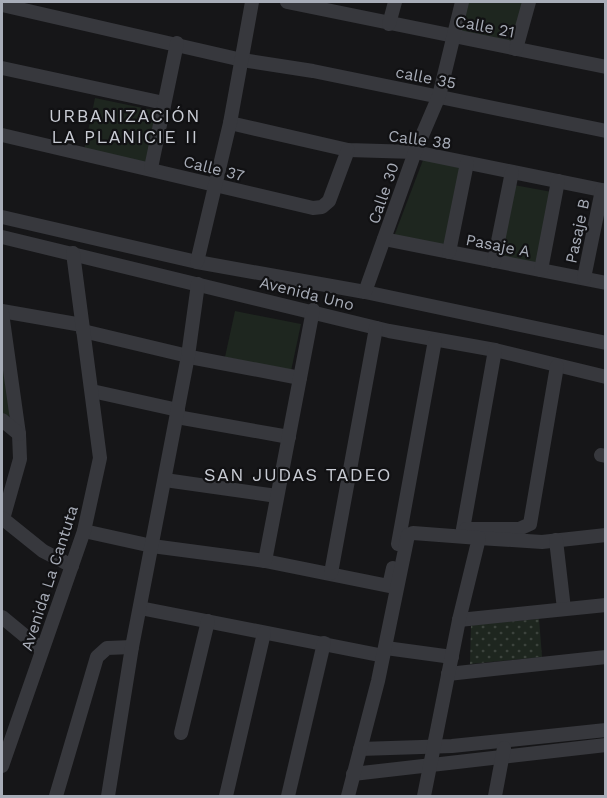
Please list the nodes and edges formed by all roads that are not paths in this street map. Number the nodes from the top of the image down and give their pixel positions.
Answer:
1 (252, 2) edge
2 (287, 2) edge
3 (395, 2) edge
4 (462, 2) edge
5 (529, 2) edge
6 (2, 5) edge
7 (389, 24) junction
8 (452, 36) junction
9 (177, 43) junction
10 (516, 49) junction
11 (242, 60) junction
12 (606, 67) edge
13 (2, 68) edge
14 (440, 96) junction
15 (164, 103) junction
16 (230, 123) junction
17 (605, 126) edge
18 (2, 135) edge
19 (348, 150) junction
20 (415, 152) junction
21 (467, 163) junction
22 (151, 168) junction
23 (512, 172) junction
24 (558, 181) junction
25 (215, 186) junction
26 (604, 190) edge
27 (2, 217) edge
28 (2, 237) edge
29 (384, 239) junction
30 (449, 252) junction
31 (73, 253) junction
32 (494, 261) junction
33 (197, 262) junction
34 (541, 270) junction
35 (584, 278) junction
36 (606, 283) edge
37 (198, 284) junction
38 (365, 292) junction
39 (313, 310) junction
40 (2, 312) edge
41 (83, 328) junction
42 (376, 328) junction
43 (435, 340) junction
44 (606, 343) edge
45 (495, 350) junction
46 (191, 357) junction
47 (557, 366) junction
48 (606, 377) edge
49 (300, 378) junction
50 (92, 391) junction
51 (178, 414) junction
52 (2, 420) edge
53 (19, 434) junction
54 (288, 437) junction
55 (165, 480) junction
56 (277, 496) junction
57 (2, 519) edge
58 (404, 524) junction
59 (463, 529) junction
60 (84, 531) junction
61 (504, 535) junction
62 (606, 535) edge
63 (479, 538) junction
64 (556, 540) junction
65 (153, 546) junction
66 (265, 561) junction
67 (72, 566) junction
68 (331, 573) junction
69 (606, 605) edge
70 (140, 608) junction
71 (564, 609) junction
72 (2, 617) edge
73 (459, 620) junction
74 (208, 621) junction
75 (264, 633) junction
76 (324, 643) junction
77 (132, 647) junction
78 (42, 650) junction
79 (382, 651) junction
80 (452, 657) junction
81 (606, 657) edge
82 (448, 675) junction
83 (606, 730) edge
84 (181, 733) dead end
85 (506, 741) junction
86 (435, 745) junction
87 (606, 745) edge
88 (360, 749) junction
89 (503, 757) junction
90 (2, 765) edge
91 (431, 765) junction
92 (353, 774) junction
93 (56, 796) edge
94 (108, 796) edge
95 (226, 796) edge
96 (288, 796) edge
97 (348, 796) edge
98 (424, 796) edge
99 (495, 796) edge

1 - 11 street
2 - 7 street, Calle 21
3 - 7 street
4 - 8 street, Calle 30
5 - 10 street
6 - 9 street, calle 35
7 - 8 street, Calle 21
8 - 10 street, Calle 21
8 - 14 street, Calle 30
9 - 11 street, calle 35
9 - 15 street
10 - 12 street, Calle 21
11 - 14 street, calle 35
11 - 16 street
13 - 15 street
14 - 17 street, calle 35
14 - 20 street, Calle 30
15 - 22 street
16 - 19 street, Calle 38
16 - 25 street
18 - 22 street, Calle 37
19 - 20 street, Calle 38
19 - 25 street, Calle 37
20 - 21 street, Calle 38
20 - 29 street, Calle 30
21 - 23 street, Calle 38
21 - 30 street
22 - 25 street, Calle 37
23 - 24 street, Calle 38
23 - 32 street
24 - 26 street, Calle 38
24 - 34 street
25 - 33 street
26 - 35 street, Pasaje B
27 - 33 street, Avenida Uno
28 - 31 street, Avenida Uno
29 - 30 street, Pasaje A
29 - 38 street, Calle 30
30 - 32 street, Pasaje A
31 - 37 street, Avenida Uno
31 - 41 street, Avenida La Cantuta
32 - 34 street, Pasaje A
33 - 38 street, Avenida Uno
34 - 35 street, Pasaje A
35 - 36 street, Pasaje A
37 - 39 street, Avenida Uno
37 - 46 street
38 - 44 street, Avenida Uno
39 - 42 street, Avenida Uno
39 - 49 street
40 - 41 street
40 - 53 street
41 - 46 street
41 - 50 street, Avenida La Cantuta
42 - 43 street, Avenida Uno
42 - 68 street
43 - 45 street, Avenida Uno
43 - 58 street
45 - 47 street, Avenida Uno
45 - 59 street
46 - 49 street
46 - 51 street
47 - 48 street, Avenida Uno
47 - 61 street
49 - 54 street
50 - 51 street
50 - 60 street, Avenida La Cantuta
51 - 54 street
51 - 55 street
52 - 53 street
53 - 57 street
54 - 56 street
55 - 56 street
55 - 65 street
56 - 66 street
57 - 67 street
58 - 59 street
58 - 68 street
59 - 61 street
60 - 65 street
60 - 67 street, Avenida La Cantuta
61 - 63 street
61 - 64 street
62 - 64 street
63 - 73 street
63 - 79 street
64 - 71 street
65 - 66 street
65 - 70 street
66 - 68 street
67 - 78 street, Avenida La Cantuta
69 - 71 street
70 - 74 street
70 - 77 street
71 - 73 street
72 - 78 street
73 - 80 street
74 - 75 street
74 - 84 street
75 - 76 street
75 - 95 street
76 - 79 street
76 - 96 street
77 - 93 street
77 - 94 street
78 - 90 street, Avenida La Cantuta
79 - 80 street
79 - 88 street
80 - 82 street
81 - 82 street
82 - 86 street
83 - 85 street
85 - 86 street
85 - 89 street
86 - 88 street
86 - 91 street
87 - 89 street
88 - 92 street
89 - 91 street
89 - 99 street
91 - 92 street
91 - 98 street
92 - 97 street

